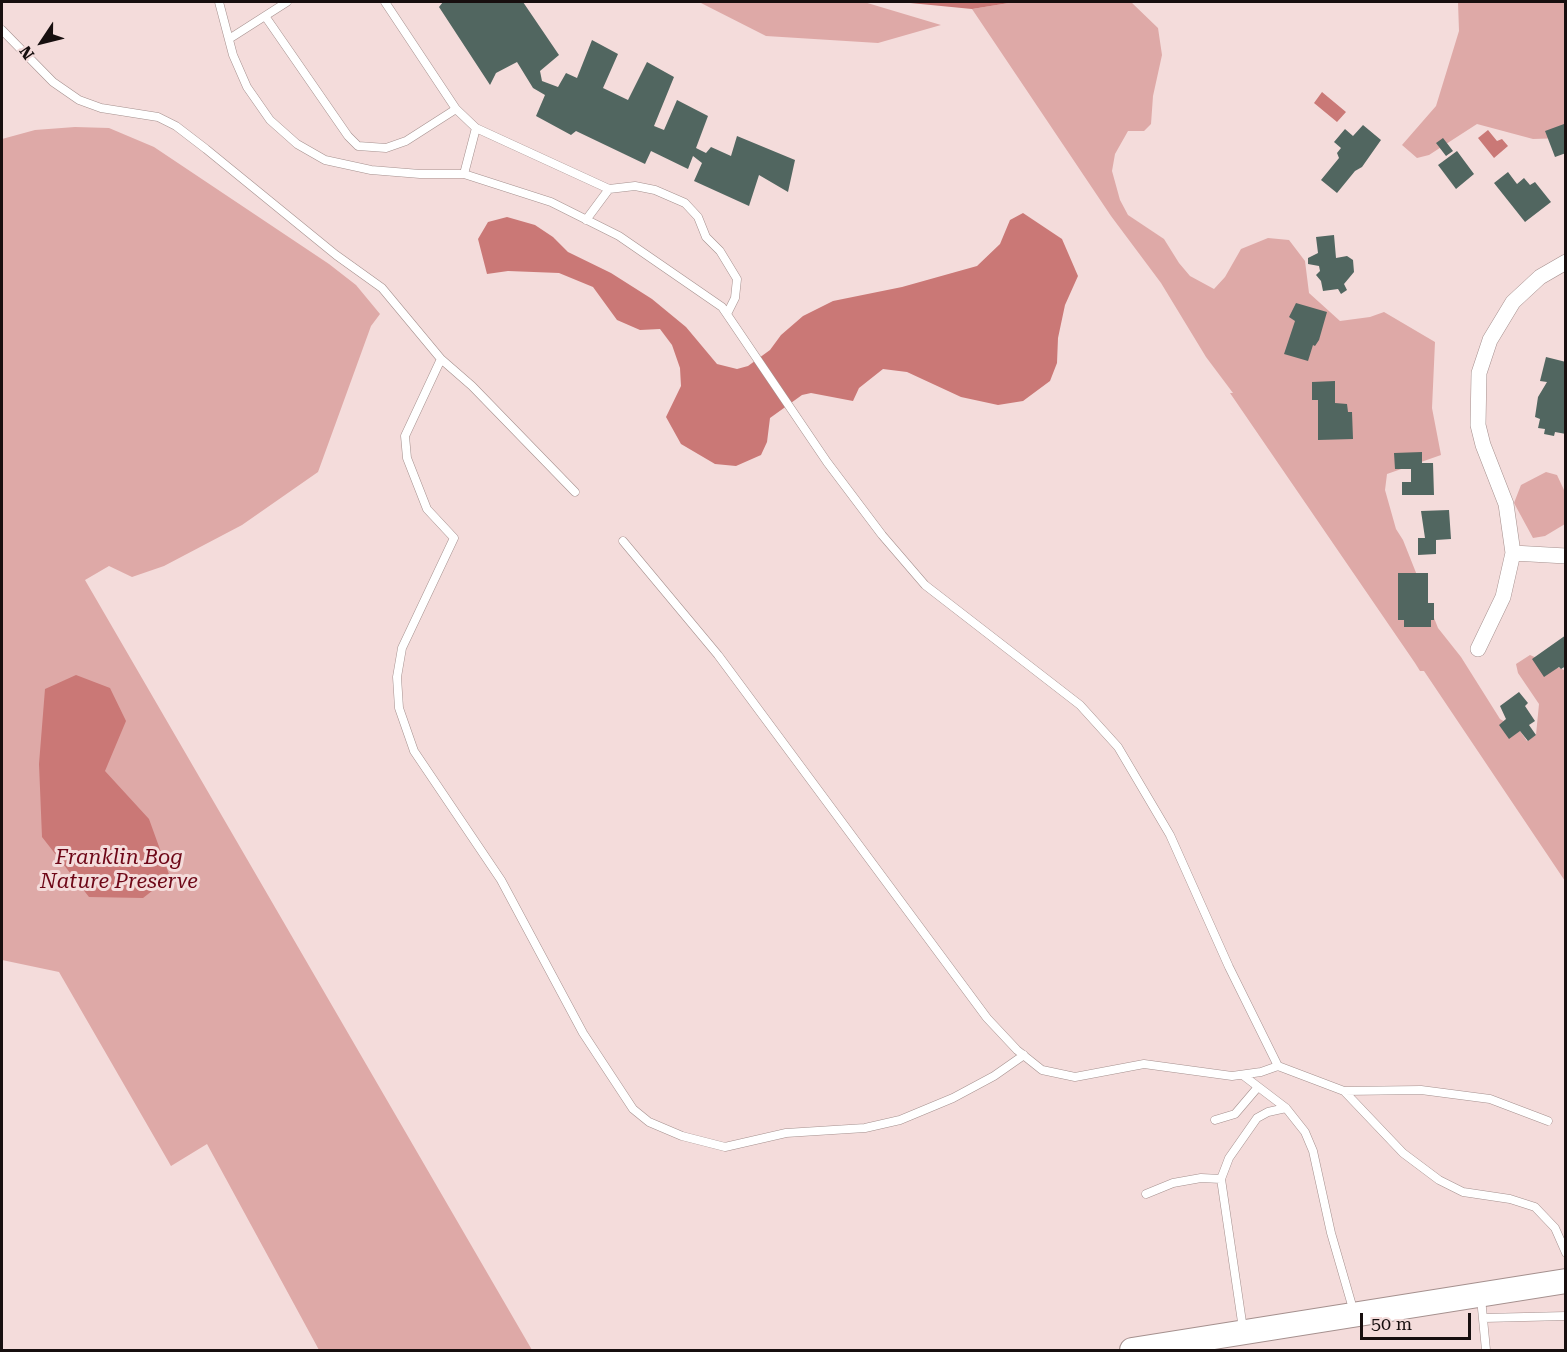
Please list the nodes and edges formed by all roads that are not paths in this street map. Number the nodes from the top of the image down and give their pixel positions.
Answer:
1 (219, 2) edge
2 (287, 2) edge
3 (385, 2) edge
4 (265, 16) junction
5 (2, 30) edge
6 (229, 39) junction
7 (456, 109) junction
8 (476, 128) junction
9 (464, 174) junction
10 (609, 189) junction
11 (586, 220) junction
12 (1566, 262) edge
13 (727, 314) junction
14 (441, 359) junction
15 (575, 492) dead end
16 (623, 541) dead end
17 (1513, 553) junction
18 (1566, 556) edge
19 (1478, 649) dead end
20 (1024, 1055) junction
21 (1278, 1066) junction
22 (1244, 1076) junction
23 (1258, 1087) junction
24 (1344, 1091) junction
25 (1286, 1108) junction
26 (1215, 1120) dead end
27 (1548, 1121) dead end
28 (1221, 1179) junction
29 (1146, 1194) dead end
30 (1566, 1253) edge
31 (1566, 1281) edge
32 (1480, 1294) junction
33 (1351, 1302) dead end
34 (1566, 1316) edge
35 (1484, 1318) junction
36 (1237, 1337) junction
37 (1132, 1350) edge
38 (1486, 1350) edge

1 - 6 lane
2 - 4 lane
3 - 7 lane
4 - 6 lane
4 - 7 lane
5 - 14 lane
6 - 9 lane
7 - 8 lane
8 - 9 lane
8 - 10 lane
9 - 11 lane
10 - 11 lane
10 - 13 lane
11 - 13 lane
12 - 17 street
13 - 21 lane
14 - 15 lane
14 - 20 lane
16 - 20 lane
17 - 18 street
17 - 19 street
20 - 22 lane
21 - 22 lane
21 - 24 lane
22 - 23 lane
23 - 25 lane
23 - 26 lane
24 - 27 lane
24 - 30 lane
25 - 28 lane
25 - 33 lane
28 - 29 lane
28 - 36 lane
31 - 32 main road
32 - 35 lane
32 - 36 main road
34 - 35 lane
35 - 38 lane
36 - 37 main road

